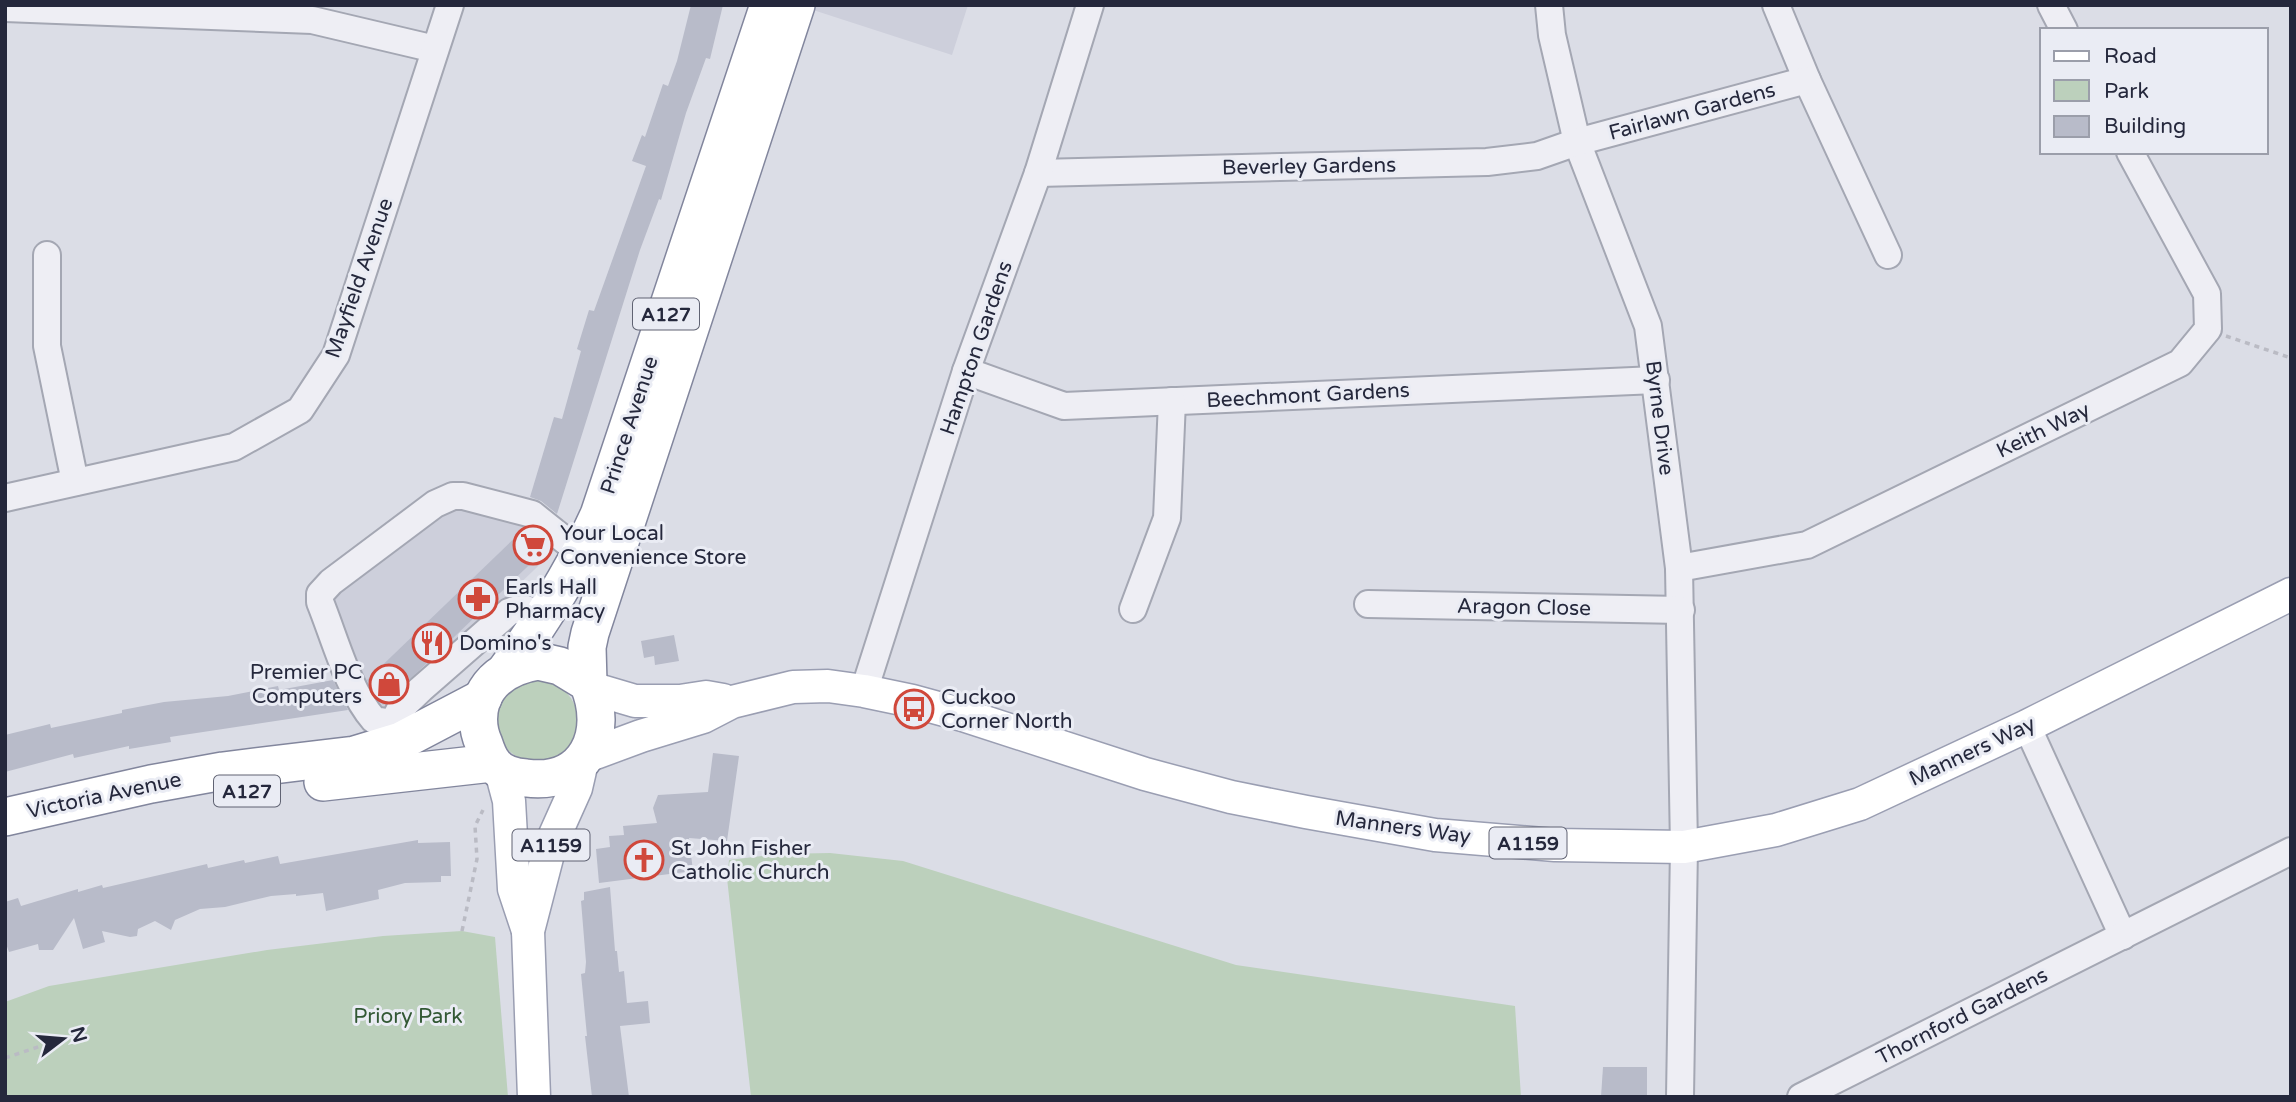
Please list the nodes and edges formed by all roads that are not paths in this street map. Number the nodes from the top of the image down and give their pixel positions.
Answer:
1 (450, 5) edge
2 (769, 5) edge
3 (796, 5) edge
4 (1090, 5) edge
5 (1549, 5) edge
6 (1776, 5) edge
7 (2051, 5) edge
8 (5, 8) edge
9 (2063, 28) edge
10 (435, 49) junction
11 (1807, 80) junction
12 (1577, 142) junction
13 (2131, 154) edge
14 (1038, 173) junction
15 (47, 255) dead end
16 (1888, 255) dead end
17 (966, 371) junction
18 (1656, 380) junction
19 (1172, 401) junction
20 (75, 482) junction
21 (5, 498) edge
22 (582, 554) junction
23 (1679, 568) junction
24 (2291, 594) edge
25 (1368, 604) dead end
26 (1133, 609) dead end
27 (1681, 610) junction
28 (545, 616) junction
29 (508, 669) junction
30 (589, 685) junction
31 (863, 691) junction
32 (482, 698) junction
33 (732, 702) junction
34 (2027, 726) junction
35 (397, 732) junction
36 (584, 759) junction
37 (496, 767) junction
38 (5, 817) edge
39 (5, 841) edge
40 (1684, 847) junction
41 (2291, 851) edge
42 (528, 930) junction
43 (2123, 936) junction
44 (534, 1097) edge
45 (1680, 1097) edge
46 (1801, 1097) edge

1 - 10 street, Mayfield Avenue
2 - 22 highway, Prince Avenue / A127
3 - 30 highway, Prince Avenue / A127
4 - 14 street, Hampton Gardens
5 - 12 street, Byrne Drive
6 - 11 street
7 - 9 street
8 - 10 street
10 - 20 street, Mayfield Avenue
11 - 12 street, Fairlawn Gardens
11 - 16 street
12 - 14 street, Beverley Gardens
12 - 18 street, Byrne Drive
13 - 23 street, Keith Way
14 - 17 street, Hampton Gardens
15 - 20 street
17 - 19 street, Beechmont Gardens
17 - 31 street, Hampton Gardens
18 - 19 street, Beechmont Gardens
18 - 23 street, Byrne Drive
19 - 26 street
20 - 21 street, Mayfield Avenue
22 - 28 highway, Prince Avenue / A127
22 - 35 street
23 - 27 street, Byrne Drive
24 - 34 main road, Manners Way / A1159
25 - 27 street, Aragon Close
27 - 40 street, Byrne Drive
28 - 29 highway, Prince Avenue / A127
28 - 35 street
29 - 30 highway
29 - 32 highway
30 - 33 main road, Manners Way / A1159
30 - 36 highway
31 - 33 main road, Manners Way / A1159
31 - 40 main road, Manners Way / A1159
32 - 35 highway, Victoria Avenue / A127
32 - 37 highway
33 - 36 main road, Manners Way / A1159
34 - 40 main road, Manners Way / A1159
34 - 43 street
35 - 38 highway, Victoria Avenue / A127
36 - 37 highway
36 - 42 main road, A1159
37 - 39 highway, Victoria Avenue / A127
37 - 42 main road, A1159
40 - 45 street
41 - 43 street, Thornford Gardens
42 - 44 main road, A1159
43 - 46 street, Thornford Gardens

